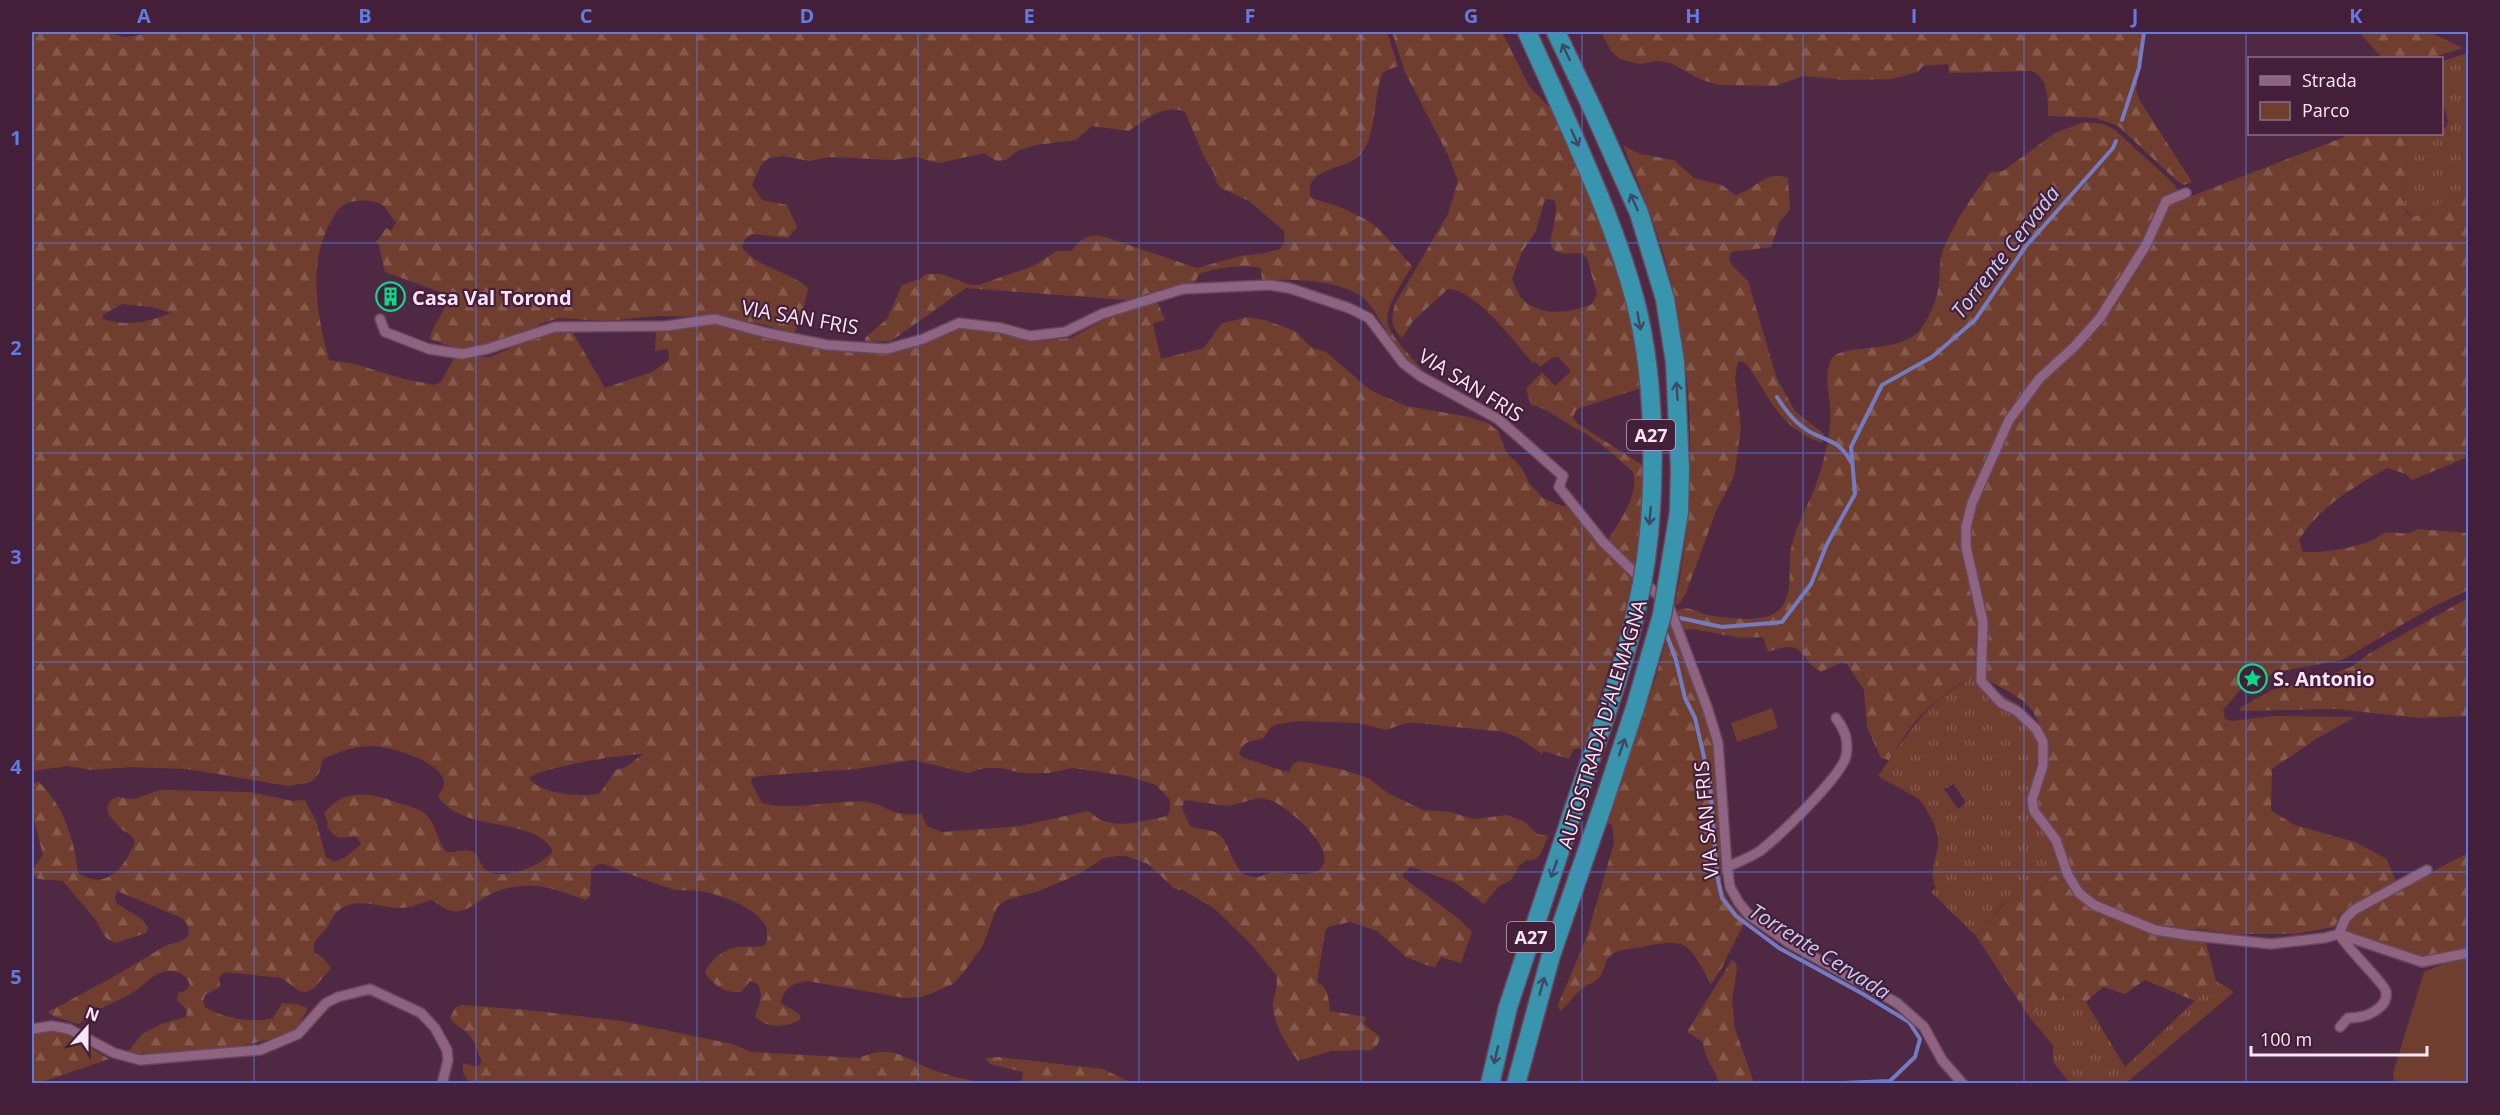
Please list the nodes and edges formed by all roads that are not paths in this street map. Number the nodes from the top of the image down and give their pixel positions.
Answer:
1 (1527, 32) edge
2 (1556, 32) edge
3 (2186, 194) dead end
4 (380, 319) dead end
5 (1836, 718) dead end
6 (1726, 867) junction
7 (2427, 870) dead end
8 (2339, 934) junction
9 (2469, 953) edge
10 (2340, 1027) dead end
11 (32, 1029) edge
12 (442, 1083) edge
13 (1490, 1083) edge
14 (1516, 1083) edge
15 (1963, 1083) edge

1 -> 13 highway, AUTOSTRADA D'ALEMAGNA / A27, bridge
14 -> 2 highway, AUTOSTRADA D'ALEMAGNA / A27, bridge
3 - 8 street
4 - 6 street, VIA SAN FRIS
5 - 6 street
6 - 15 street, VIA SAN FRIS
7 - 8 street
8 - 9 street
8 - 10 street
11 - 12 street

